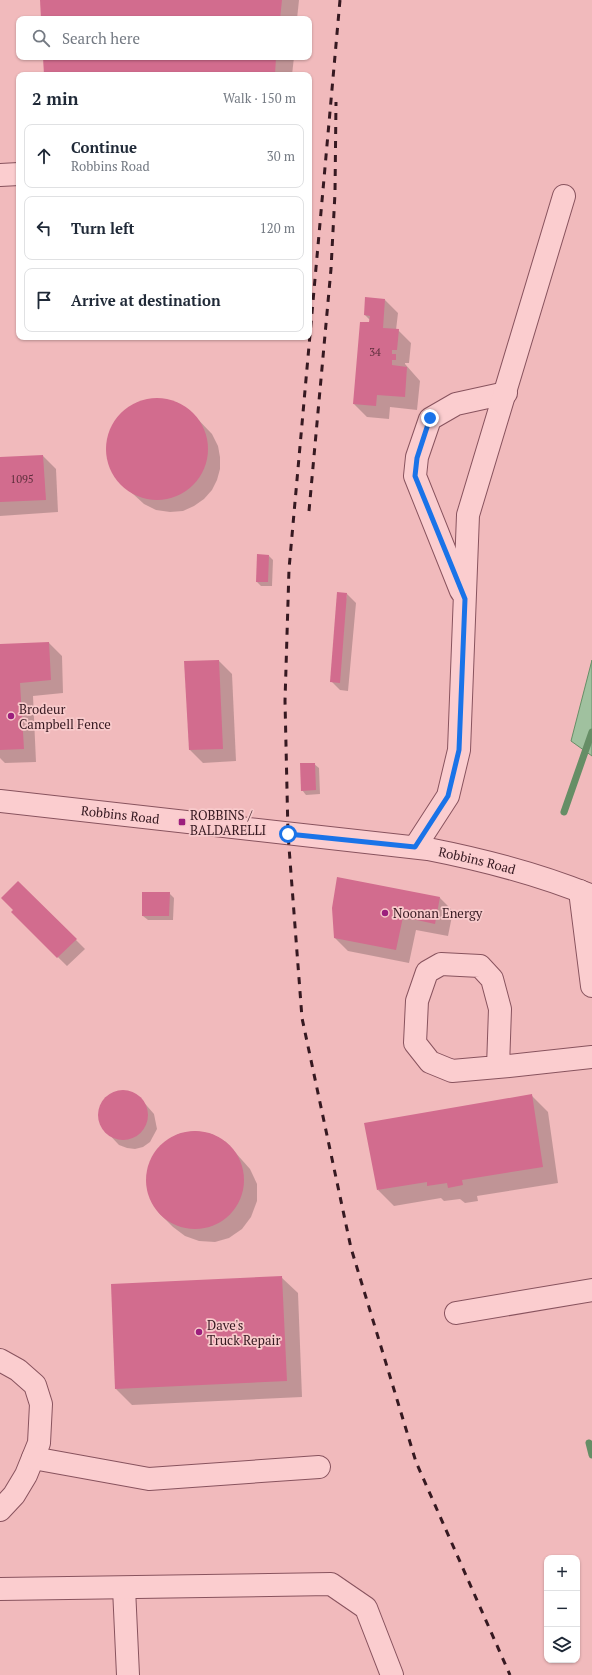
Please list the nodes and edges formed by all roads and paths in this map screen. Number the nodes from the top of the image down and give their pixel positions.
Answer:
1 (16, 174) edge
2 (0, 175) edge
3 (564, 196) dead end
4 (506, 393) junction
5 (465, 599) junction
6 (0, 801) edge
7 (415, 847) junction
8 (586, 893) edge
9 (592, 986) edge
10 (592, 1057) edge
11 (498, 1067) junction
12 (592, 1290) edge
13 (456, 1313) dead end
14 (0, 1360) edge
15 (33, 1458) junction
16 (319, 1467) dead end
17 (0, 1510) edge
18 (124, 1588) junction
19 (0, 1589) edge
20 (128, 1675) edge
21 (392, 1675) edge

1 - 2 street
3 - 4 street
4 - 5 street
4 - 5 street
5 - 7 street
6 - 7 street, Robbins Road
7 - 8 street, Robbins Road
8 - 9 street
10 - 11 street
11 - 11 street
12 - 13 street
14 - 15 street
15 - 16 street
15 - 17 street
18 - 19 street
18 - 20 street
18 - 21 street

